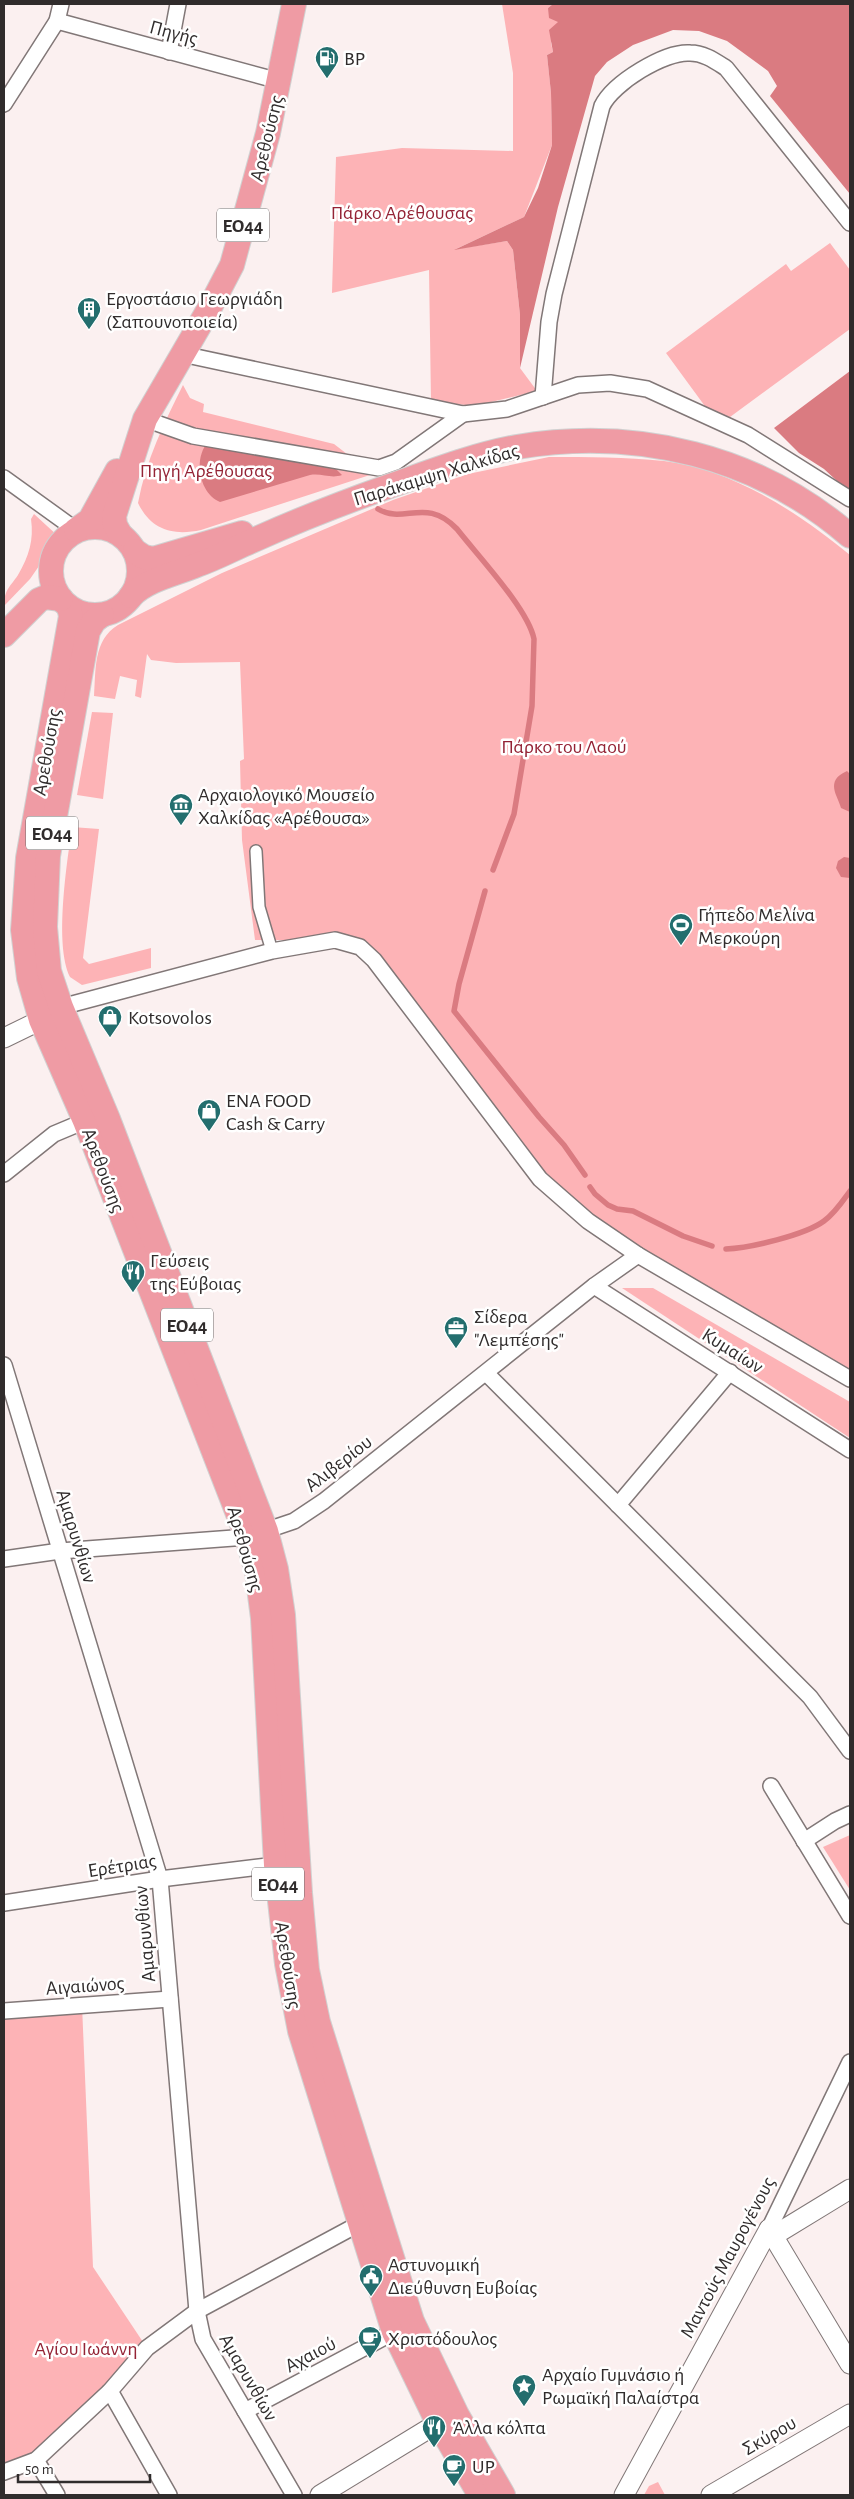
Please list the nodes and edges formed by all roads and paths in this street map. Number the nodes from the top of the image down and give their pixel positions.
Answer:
1 (61, 4) edge
2 (178, 4) edge
3 (294, 4) edge
4 (57, 21) junction
5 (169, 52) junction
6 (279, 81) junction
7 (4, 104) edge
8 (850, 223) edge
9 (182, 354) junction
10 (543, 397) junction
11 (463, 414) junction
12 (143, 423) junction
13 (4, 478) edge
14 (850, 499) edge
15 (300, 518) junction
16 (76, 530) junction
17 (850, 536) edge
18 (128, 543) junction
19 (50, 566) junction
20 (131, 596) junction
21 (65, 603) junction
22 (102, 614) junction
23 (4, 618) edge
24 (4, 635) edge
25 (256, 851) dead end
26 (272, 951) junction
27 (51, 1013) junction
28 (4, 1038) edge
29 (85, 1121) junction
30 (4, 1174) edge
31 (638, 1254) junction
32 (594, 1286) junction
33 (4, 1365) edge
34 (730, 1372) junction
35 (486, 1373) junction
36 (850, 1379) edge
37 (850, 1450) edge
38 (618, 1505) junction
39 (256, 1534) junction
40 (60, 1551) junction
41 (4, 1560) edge
42 (850, 1751) edge
43 (771, 1786) dead end
44 (850, 1814) edge
45 (804, 1841) junction
46 (276, 1865) junction
47 (160, 1879) junction
48 (4, 1904) edge
49 (850, 1916) edge
50 (170, 1999) junction
51 (4, 2011) edge
52 (850, 2062) edge
53 (850, 2189) edge
54 (370, 2218) junction
55 (771, 2232) junction
56 (197, 2311) junction
57 (394, 2332) junction
58 (850, 2364) edge
59 (110, 2391) junction
60 (245, 2411) junction
61 (850, 2414) edge
62 (438, 2423) junction
63 (36, 2460) junction
64 (4, 2472) edge
65 (57, 2495) edge
66 (169, 2495) edge
67 (294, 2495) edge
68 (320, 2495) edge
69 (480, 2495) edge
70 (503, 2495) edge
71 (624, 2495) edge
72 (711, 2495) edge

1 - 4 street
2 - 5 street
3 - 6 main road, Αρεθούσης / ΕΟ44
4 - 5 street, Πηγής
4 - 7 street
5 - 6 street, Πηγής
6 - 9 main road, Αρεθούσης / ΕΟ44
8 - 10 street
9 - 11 street
9 - 12 main road, Αρεθούσης / ΕΟ44
10 - 11 street
10 - 14 street
11 - 12 street
12 - 16 main road, Αρεθούσης / ΕΟ44
12 - 18 main road, Αρεθούσης / ΕΟ44
13 - 16 street
15 - 17 main road, Παράκαμψη Χαλκίδας
15 - 18 main road, Παράκαμψη Χαλκίδας
15 - 20 main road, Παράκαμψη Χαλκίδας
16 - 18 main road
16 - 19 main road, ΕΟ44
18 - 20 main road, ΕΟ44
19 - 21 main road, ΕΟ44
19 - 23 main road
20 - 22 main road, ΕΟ44
21 - 22 main road
21 - 24 main road
21 - 27 main road, Αρεθούσης / ΕΟ44
22 - 27 main road, Αρεθούσης / ΕΟ44
25 - 26 street
26 - 27 street
26 - 31 street
27 - 28 street
27 - 29 main road, Αρεθούσης / ΕΟ44
27 - 39 main road, Αρεθούσης / ΕΟ44
29 - 30 street
29 - 39 main road, Αρεθούσης / ΕΟ44
31 - 32 street, Αλιβερίου
31 - 36 street
32 - 34 street, Κυμαίων
32 - 35 street, Αλιβερίου
33 - 40 street, Αμαρυνθίων
34 - 37 street, Κυμαίων
34 - 38 street
35 - 38 street
35 - 39 street, Αλιβερίου
38 - 42 street
39 - 40 street, Αλιβερίου
39 - 46 main road, Αρεθούσης / ΕΟ44
39 - 54 main road, Αρεθούσης / ΕΟ44
40 - 41 street, Αλιβερίου
40 - 47 street, Αμαρυνθίων
43 - 45 street
44 - 45 street
45 - 49 street
46 - 47 street, Ερέτριας
46 - 54 main road, Αρεθούσης / ΕΟ44
47 - 48 street, Ερέτριας
47 - 50 street, Αμαρυνθίων
50 - 51 street, Αιγαιώνος
50 - 56 street, Αμαρυνθίων
52 - 55 street, Μαντούς Μαυρογένους
53 - 55 street
54 - 56 street
54 - 57 main road, Αρεθούσης / ΕΟ44
54 - 70 main road, Αρεθούσης / ΕΟ44
55 - 58 street
55 - 71 street, Μαντούς Μαυρογένους
56 - 59 street
56 - 60 street, Αμαρυνθίων
57 - 60 street, Αχαιού
57 - 62 main road, Αρεθούσης / ΕΟ44
59 - 63 street
59 - 66 street
60 - 67 street, Αμαρυνθίων
61 - 72 street, Σκύρου
62 - 68 street
62 - 69 main road, Αρεθούσης / ΕΟ44
63 - 64 street
63 - 65 street

